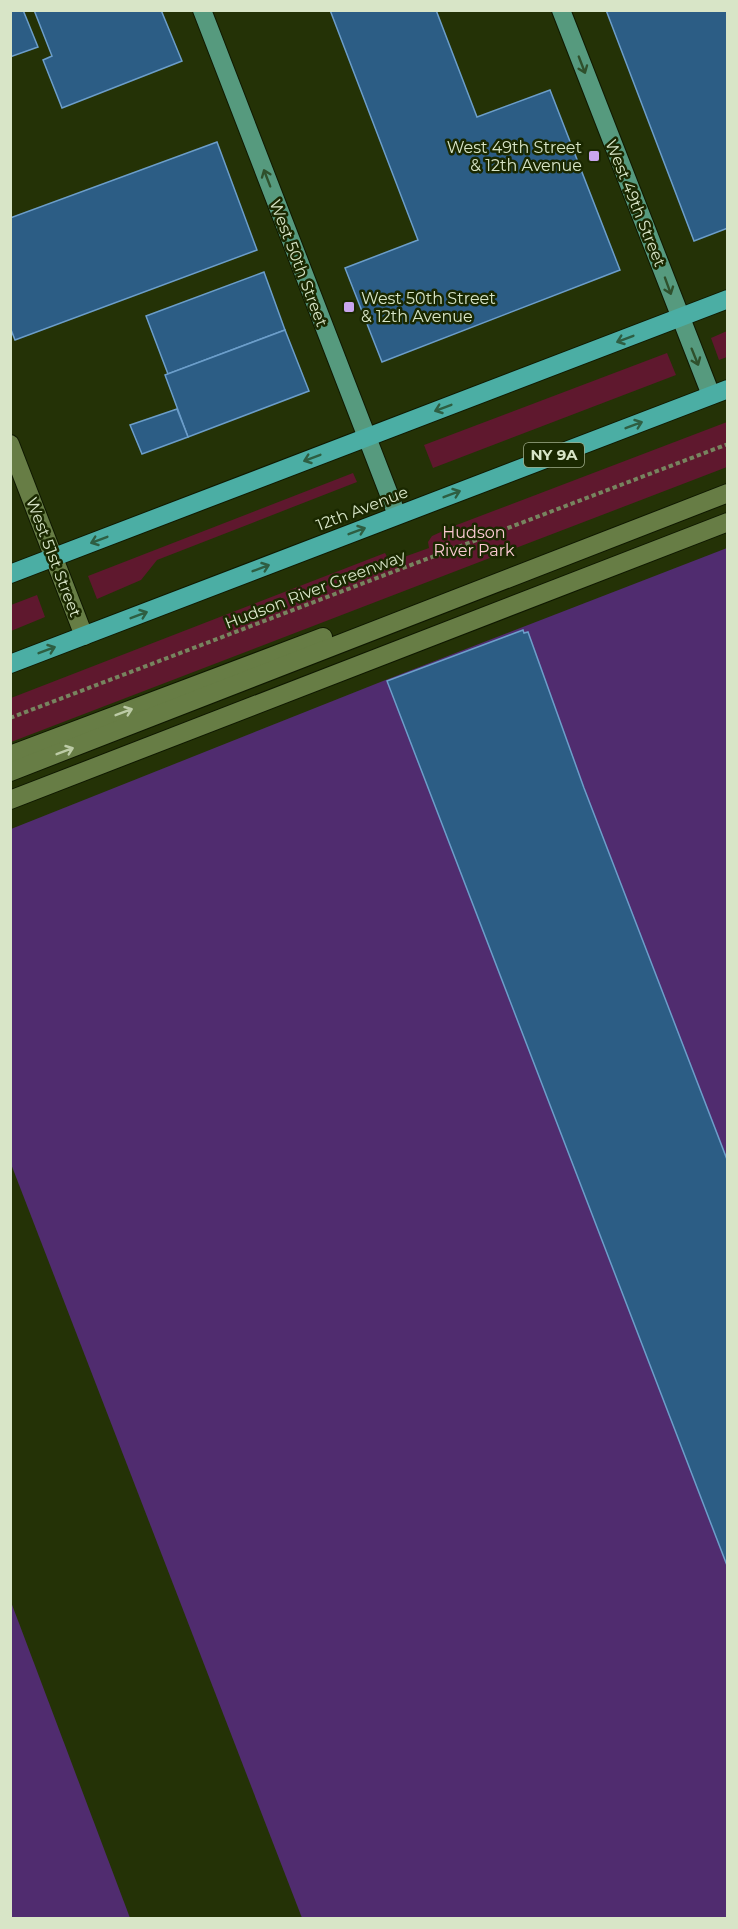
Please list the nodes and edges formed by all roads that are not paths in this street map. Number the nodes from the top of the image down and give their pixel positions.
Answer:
1 (202, 10) edge
2 (561, 10) edge
3 (728, 299) edge
4 (680, 318) junction
5 (719, 392) edge
6 (367, 437) junction
7 (10, 444) edge
8 (728, 481) edge
9 (728, 492) edge
10 (397, 515) junction
11 (728, 522) edge
12 (54, 557) junction
13 (10, 574) edge
14 (84, 636) junction
15 (10, 664) edge
16 (10, 755) edge
17 (10, 772) edge
18 (10, 800) edge

6 -> 1 main road, West 50th Street
2 -> 4 main road, West 49th Street
3 - 4 highway
4 -> 5 main road, West 49th Street
4 -> 6 highway
10 -> 5 highway, 12th Avenue / NY 9A
6 - 10 main road, West 50th Street
6 -> 12 highway
7 - 12 street, West 51st Street
16 -> 8 street
17 -> 9 street
14 -> 10 highway, 12th Avenue / NY 9A
11 - 18 street
12 - 13 highway
12 - 14 street, West 51st Street
15 -> 14 highway, 12th Avenue / NY 9A

